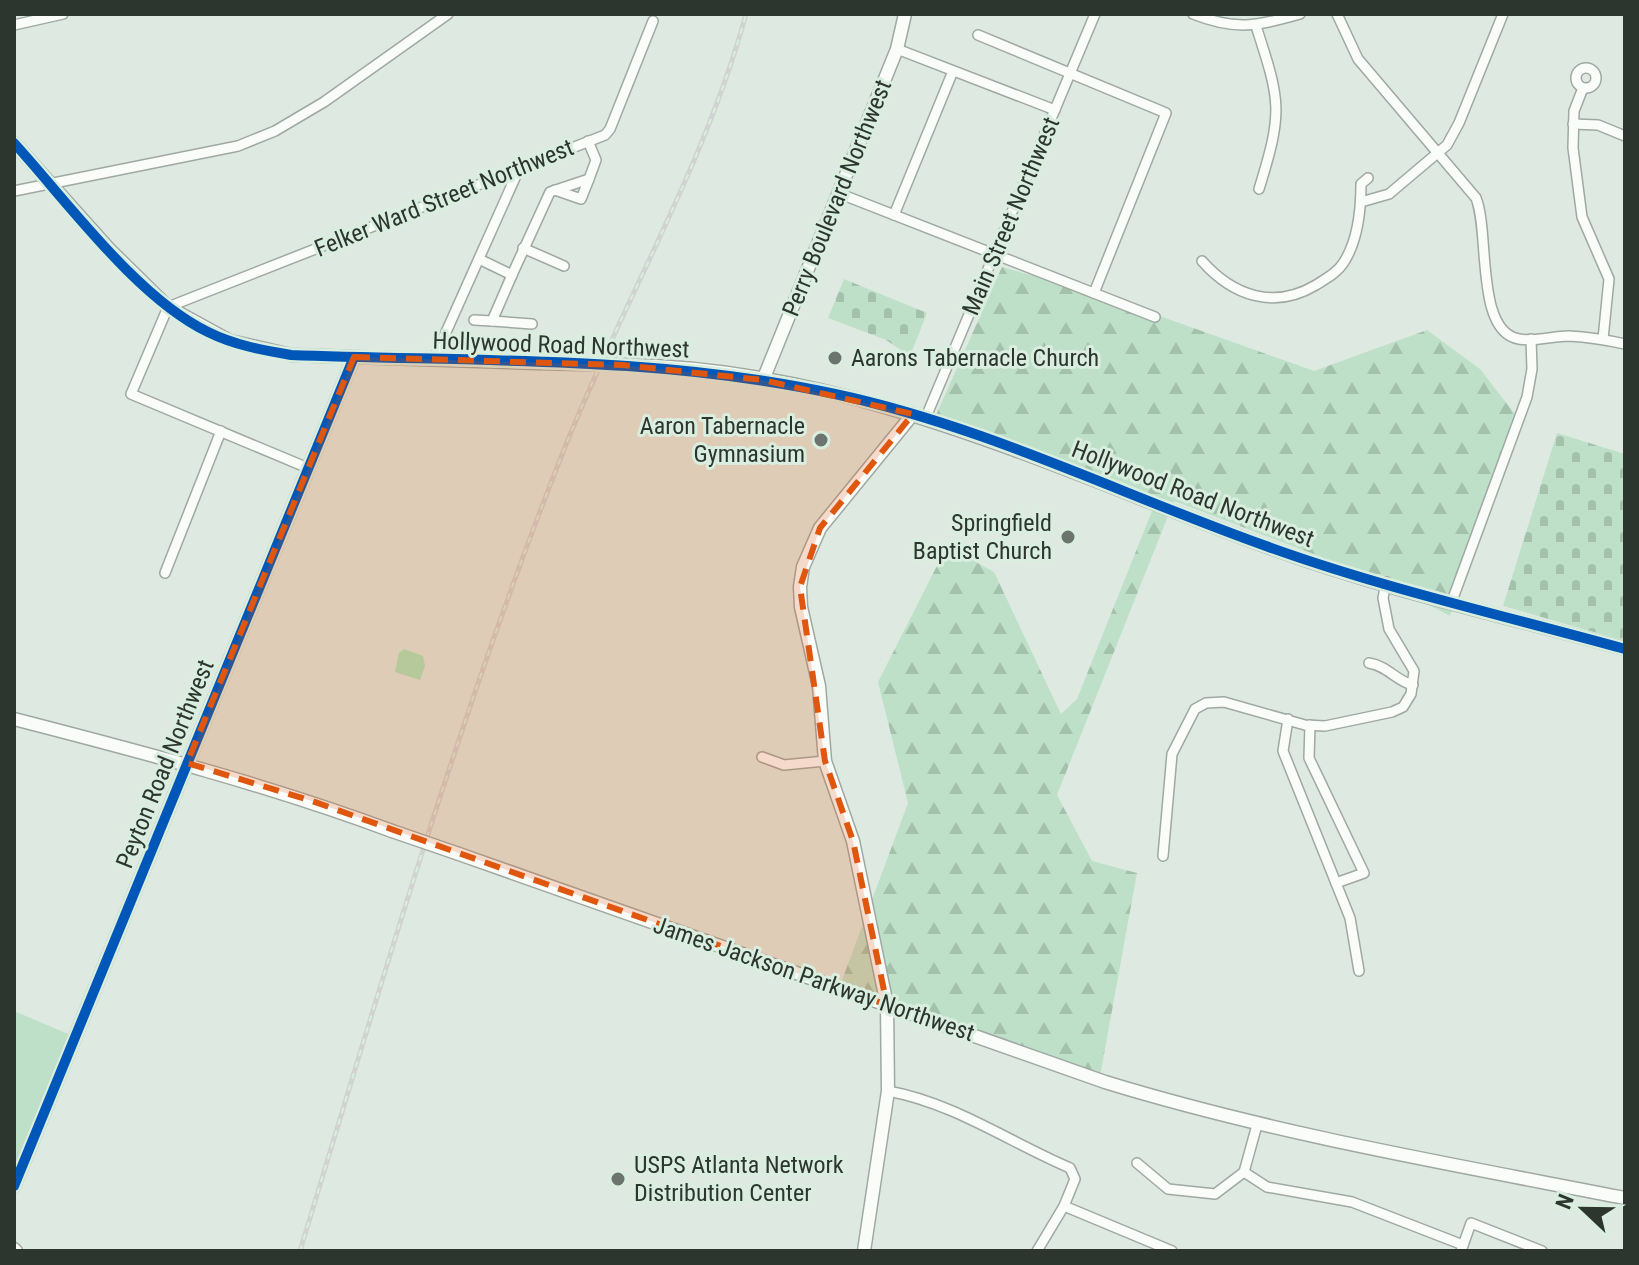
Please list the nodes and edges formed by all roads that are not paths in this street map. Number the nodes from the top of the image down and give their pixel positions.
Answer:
1 (17, 14) edge
2 (63, 14) edge
3 (448, 14) edge
4 (905, 14) edge
5 (1095, 14) edge
6 (1193, 14) edge
7 (1300, 14) edge
8 (1337, 14) edge
9 (1503, 14) edge
10 (653, 21) dead end
11 (14, 24) edge
12 (1256, 26) junction
13 (978, 35) dead end
14 (897, 49) junction
15 (953, 71) junction
16 (1071, 72) junction
17 (1583, 88) dead end
18 (1055, 110) junction
19 (1573, 124) junction
20 (1625, 136) edge
21 (588, 141) junction
22 (14, 143) edge
23 (1438, 152) junction
24 (519, 169) junction
25 (1368, 178) dead end
26 (589, 179) junction
27 (51, 184) junction
28 (1259, 189) dead end
29 (555, 190) junction
30 (14, 191) edge
31 (838, 193) junction
32 (1361, 202) junction
33 (894, 215) junction
34 (523, 248) junction
35 (995, 255) junction
36 (479, 259) junction
37 (1202, 261) dead end
38 (564, 266) dead end
39 (512, 275) junction
40 (1094, 293) junction
41 (168, 307) junction
42 (1155, 317) dead end
43 (474, 320) dead end
44 (492, 321) junction
45 (532, 324) dead end
46 (1531, 339) junction
47 (1603, 339) junction
48 (1625, 344) edge
49 (354, 357) junction
50 (434, 359) junction
51 (763, 380) junction
52 (919, 415) junction
53 (221, 431) junction
54 (308, 468) junction
55 (165, 573) dead end
56 (1386, 582) junction
57 (1452, 601) junction
58 (1625, 649) edge
59 (1369, 663) dead end
60 (1413, 685) junction
61 (14, 719) edge
62 (1288, 719) junction
63 (1310, 725) junction
64 (762, 757) dead end
65 (825, 761) junction
66 (187, 763) junction
67 (1163, 856) dead end
68 (1336, 883) junction
69 (1359, 971) dead end
70 (887, 1005) junction
71 (888, 1091) junction
72 (1257, 1125) junction
73 (1137, 1163) dead end
74 (1244, 1172) junction
75 (14, 1186) edge
76 (1625, 1198) edge
77 (1064, 1206) junction
78 (1147, 1241) junction
79 (1462, 1248) edge
80 (864, 1251) edge
81 (1037, 1251) edge
82 (1143, 1251) edge
83 (1172, 1251) edge
84 (1542, 1251) edge

1 - 11 street
2 - 11 street
3 - 27 street
4 - 14 street, Perry Boulevard Northwest
5 - 16 street, Main Street Northwest
6 - 12 street
7 - 12 street
8 - 23 street
9 - 23 street
10 - 21 street, Felker Ward Street Northwest
12 - 28 street
13 - 16 street
14 - 15 street
14 - 31 street, Perry Boulevard Northwest
15 - 18 street
15 - 33 street
16 - 18 street, Main Street Northwest
16 - 40 street
17 - 19 street
18 - 35 street, Main Street Northwest
19 - 20 street
19 - 47 street
21 - 24 street, Felker Ward Street Northwest
21 - 26 street
22 - 27 street, Hollywood Road Northwest
23 - 32 street
23 - 46 street
24 - 36 street
24 - 41 street, Felker Ward Street Northwest
25 - 32 street
26 - 29 street
26 - 29 street
27 - 30 street
27 - 41 street, Hollywood Road Northwest
29 - 34 street
31 - 33 street
31 - 51 street, Perry Boulevard Northwest
32 - 37 street
33 - 35 street
34 - 38 street
34 - 39 street
35 - 40 street
35 - 52 street, Main Street Northwest
36 - 39 street
36 - 50 street
39 - 44 street
40 - 42 street
41 - 49 street, Hollywood Road Northwest
41 - 53 street
43 - 44 street
44 - 45 street
46 - 47 street
46 - 57 street
47 - 48 street
49 - 50 street, Hollywood Road Northwest
49 - 54 street, Peyton Road Northwest
50 - 51 street, Hollywood Road Northwest, bridge
51 - 52 street, Hollywood Road Northwest
52 - 56 street, Hollywood Road Northwest
52 - 65 street
53 - 54 street
53 - 55 street
54 - 66 street, Peyton Road Northwest
56 - 57 street, Hollywood Road Northwest
56 - 60 street
57 - 58 street, Hollywood Road Northwest
59 - 60 street
60 - 63 street
61 - 66 street, James Jackson Parkway Northwest
62 - 63 street
62 - 67 street
62 - 68 street
63 - 68 street
64 - 65 street
65 - 70 street
66 - 70 street, James Jackson Parkway Northwest, bridge
66 - 75 street, Peyton Road Northwest
68 - 69 street
70 - 71 street
70 - 72 street, James Jackson Parkway Northwest
71 - 77 street
71 - 80 street
72 - 74 street
72 - 76 street, James Jackson Parkway Northwest
73 - 74 street
74 - 79 street
77 - 78 street
77 - 81 street
78 - 82 street
78 - 83 street
79 - 84 street

